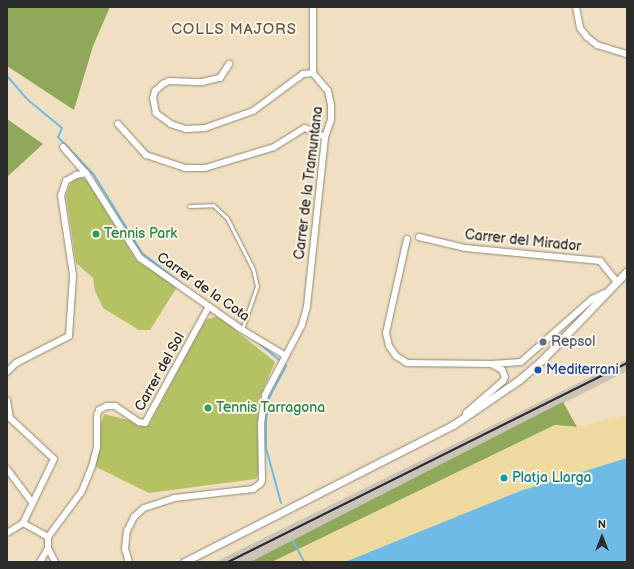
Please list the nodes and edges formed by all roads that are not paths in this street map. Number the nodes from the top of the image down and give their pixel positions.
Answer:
1 (313, 7) edge
2 (576, 7) edge
3 (627, 54) edge
4 (229, 64) dead end
5 (313, 73) junction
6 (118, 124) dead end
7 (325, 137) junction
8 (63, 147) dead end
9 (86, 173) junction
10 (189, 206) dead end
11 (419, 237) dead end
12 (407, 239) dead end
13 (627, 271) edge
14 (616, 281) junction
15 (605, 293) junction
16 (209, 306) junction
17 (241, 329) junction
18 (285, 358) junction
19 (492, 364) junction
20 (7, 372) edge
21 (7, 400) edge
22 (460, 421) junction
23 (7, 468) edge
24 (32, 502) junction
25 (23, 523) junction
26 (7, 533) edge
27 (48, 537) junction
28 (48, 548) junction
29 (40, 562) edge
30 (55, 562) edge
31 (129, 562) edge
32 (184, 562) edge

1 - 5 street
2 - 3 street
4 - 5 street
5 - 7 street, Carrer de la Tramuntana
6 - 7 street
7 - 18 street, Carrer de la Tramuntana
8 - 9 street, Carrer de la Cota
9 - 16 street, Carrer de la Cota
9 - 20 street
10 - 17 lane
11 - 14 street, Carrer del Mirador
12 - 19 street
13 - 14 street
14 - 15 street
15 - 19 street
15 - 22 street
16 - 17 street, Carrer de la Cota
16 - 27 street, Carrer del Sol
17 - 18 street, Carrer de la Cota
18 - 31 street, Carrer de la Tramuntana
19 - 22 street
21 - 24 street
22 - 32 street
23 - 24 street
24 - 25 street
25 - 26 street
25 - 27 street
27 - 28 street
28 - 29 street
28 - 30 street

